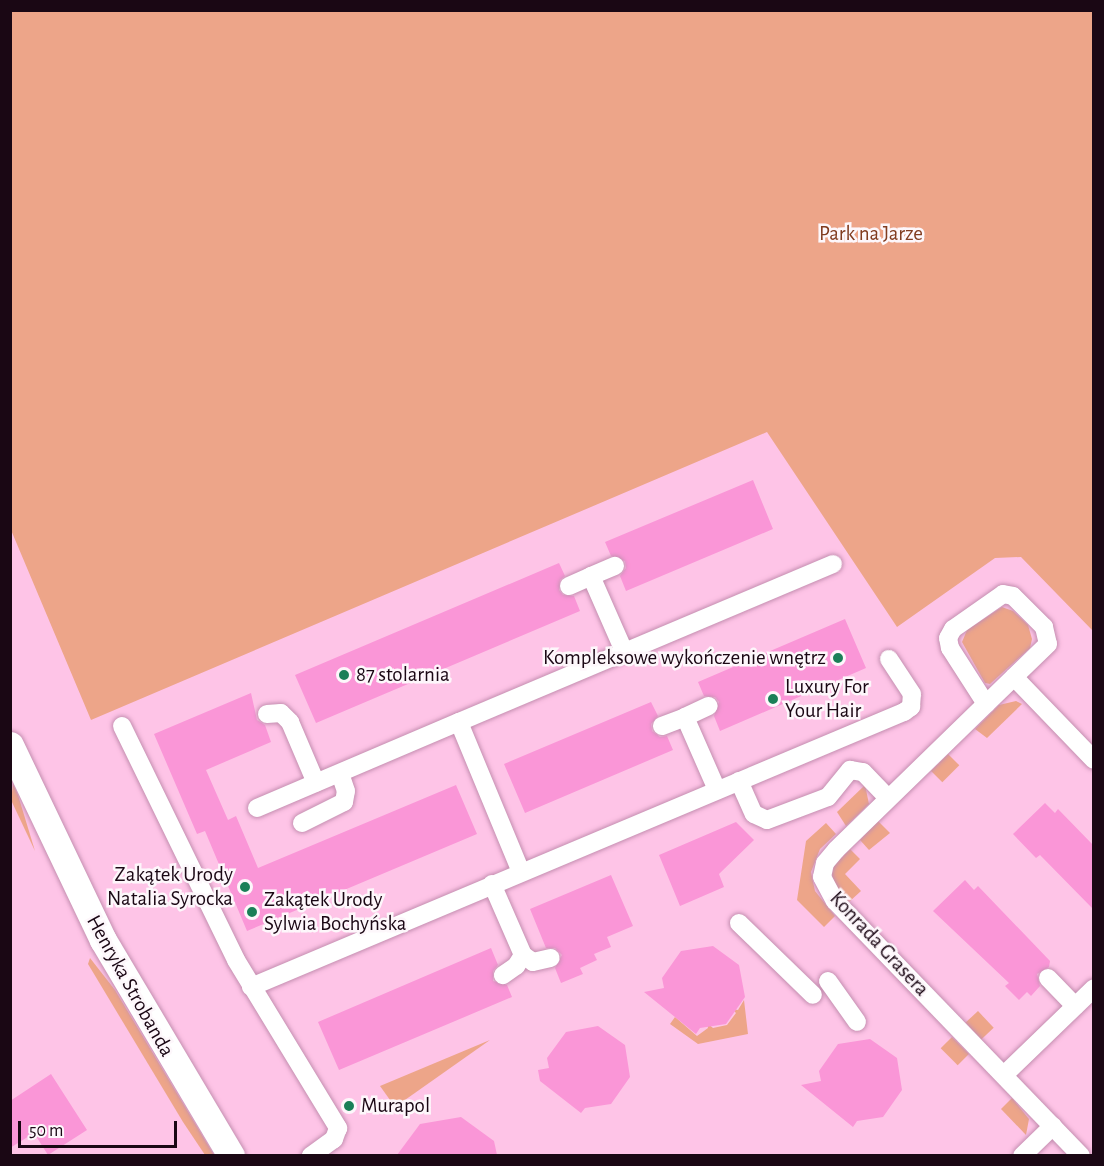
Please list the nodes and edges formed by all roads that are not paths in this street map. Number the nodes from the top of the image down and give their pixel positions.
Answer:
1 (833, 564) dead end
2 (615, 566) dead end
3 (591, 576) junction
4 (569, 586) dead end
5 (624, 651) junction
6 (889, 660) dead end
7 (1014, 677) junction
8 (986, 704) junction
9 (709, 706) dead end
10 (267, 714) dead end
11 (685, 717) junction
12 (459, 722) junction
13 (122, 726) dead end
14 (662, 726) dead end
15 (10, 745) edge
16 (1094, 760) edge
17 (340, 774) junction
18 (739, 781) junction
19 (316, 783) junction
20 (717, 790) junction
21 (888, 798) junction
22 (257, 808) dead end
23 (302, 823) dead end
24 (521, 872) junction
25 (492, 884) junction
26 (740, 923) dead end
27 (523, 955) junction
28 (551, 958) dead end
29 (503, 975) dead end
30 (1048, 978) dead end
31 (828, 981) dead end
32 (251, 987) junction
33 (1094, 988) edge
34 (813, 995) dead end
35 (1075, 1006) junction
36 (858, 1022) dead end
37 (1004, 1075) junction
38 (1053, 1126) junction
39 (231, 1155) edge
40 (310, 1155) edge
41 (1022, 1155) edge
42 (1081, 1155) edge

1 - 5 street
2 - 3 street
3 - 4 street
3 - 5 street
5 - 12 street
6 - 18 street
7 - 8 street, Konrada Grasera
7 - 8 street, Konrada Grasera
7 - 16 street
8 - 21 street, Konrada Grasera
9 - 11 street
10 - 19 street
11 - 14 street
11 - 20 street
12 - 17 street
12 - 24 street
13 - 32 street
15 - 39 street, Henryka Strobanda
17 - 19 street
17 - 23 street
18 - 20 street
18 - 21 street
19 - 22 street
20 - 24 street
21 - 37 street, Konrada Grasera
24 - 25 street
25 - 27 street
25 - 32 street
26 - 34 street
27 - 28 street
27 - 29 street
30 - 35 street
31 - 36 street
32 - 40 street
33 - 35 street
35 - 37 street
37 - 38 street, Konrada Grasera
38 - 41 street
38 - 42 street, Konrada Grasera

